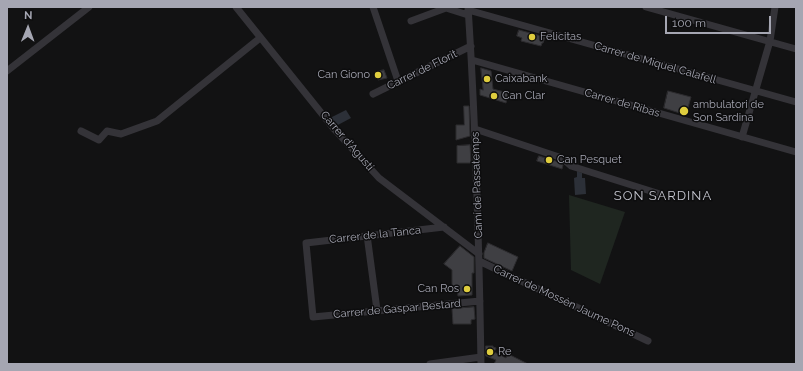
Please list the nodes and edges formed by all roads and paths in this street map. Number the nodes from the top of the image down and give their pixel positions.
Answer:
1 (89, 7) edge
2 (236, 7) edge
3 (373, 7) edge
4 (646, 7) edge
5 (776, 7) edge
6 (468, 10) edge
7 (411, 21) dead end
8 (260, 38) junction
9 (770, 41) junction
10 (471, 46) junction
11 (796, 49) edge
12 (472, 60) junction
13 (7, 71) edge
14 (398, 81) junction
15 (755, 91) junction
16 (373, 94) dead end
17 (796, 102) edge
18 (475, 129) junction
19 (81, 131) dead end
20 (742, 137) junction
21 (796, 152) edge
22 (660, 194) dead end
23 (444, 228) junction
24 (366, 235) junction
25 (479, 257) junction
26 (480, 301) junction
27 (376, 310) junction
28 (313, 317) joint
29 (648, 341) dead end
30 (481, 360) edge
31 (430, 364) edge

1 - 13 street
2 - 8 street, Carrer d'Agustí
3 - 14 street
4 - 9 street
5 - 9 street
6 - 7 street, Carrer de Miquel Calafell
6 - 10 street, Camí de Passatemps
6 - 15 street, Carrer de Miquel Calafell
8 - 19 street
8 - 23 street, Carrer d'Agustí
9 - 11 street
9 - 15 street
10 - 12 street, Camí de Passatemps
10 - 14 street, Carrer de Florit
12 - 18 street, Camí de Passatemps
12 - 20 street, Carrer de Ribas
14 - 16 street, Carrer de Florit
15 - 17 street, Carrer de Miquel Calafell
15 - 20 street
18 - 22 street
18 - 25 street, Camí de Passatemps
20 - 21 street, Carrer de Ribas
23 - 24 street, Carrer de la Tanca
23 - 25 street, Carrer d'Agustí
24 - 27 street
24 - 28 street, Carrer de la Tanca
25 - 26 street, Camí de Passatemps
25 - 29 street, Carrer de Mossèn Jaume Pons
26 - 27 street, Carrer de Gaspar Bestard
26 - 30 street, Camí de Passatemps
27 - 28 street, Carrer de Gaspar Bestard
30 - 31 street

